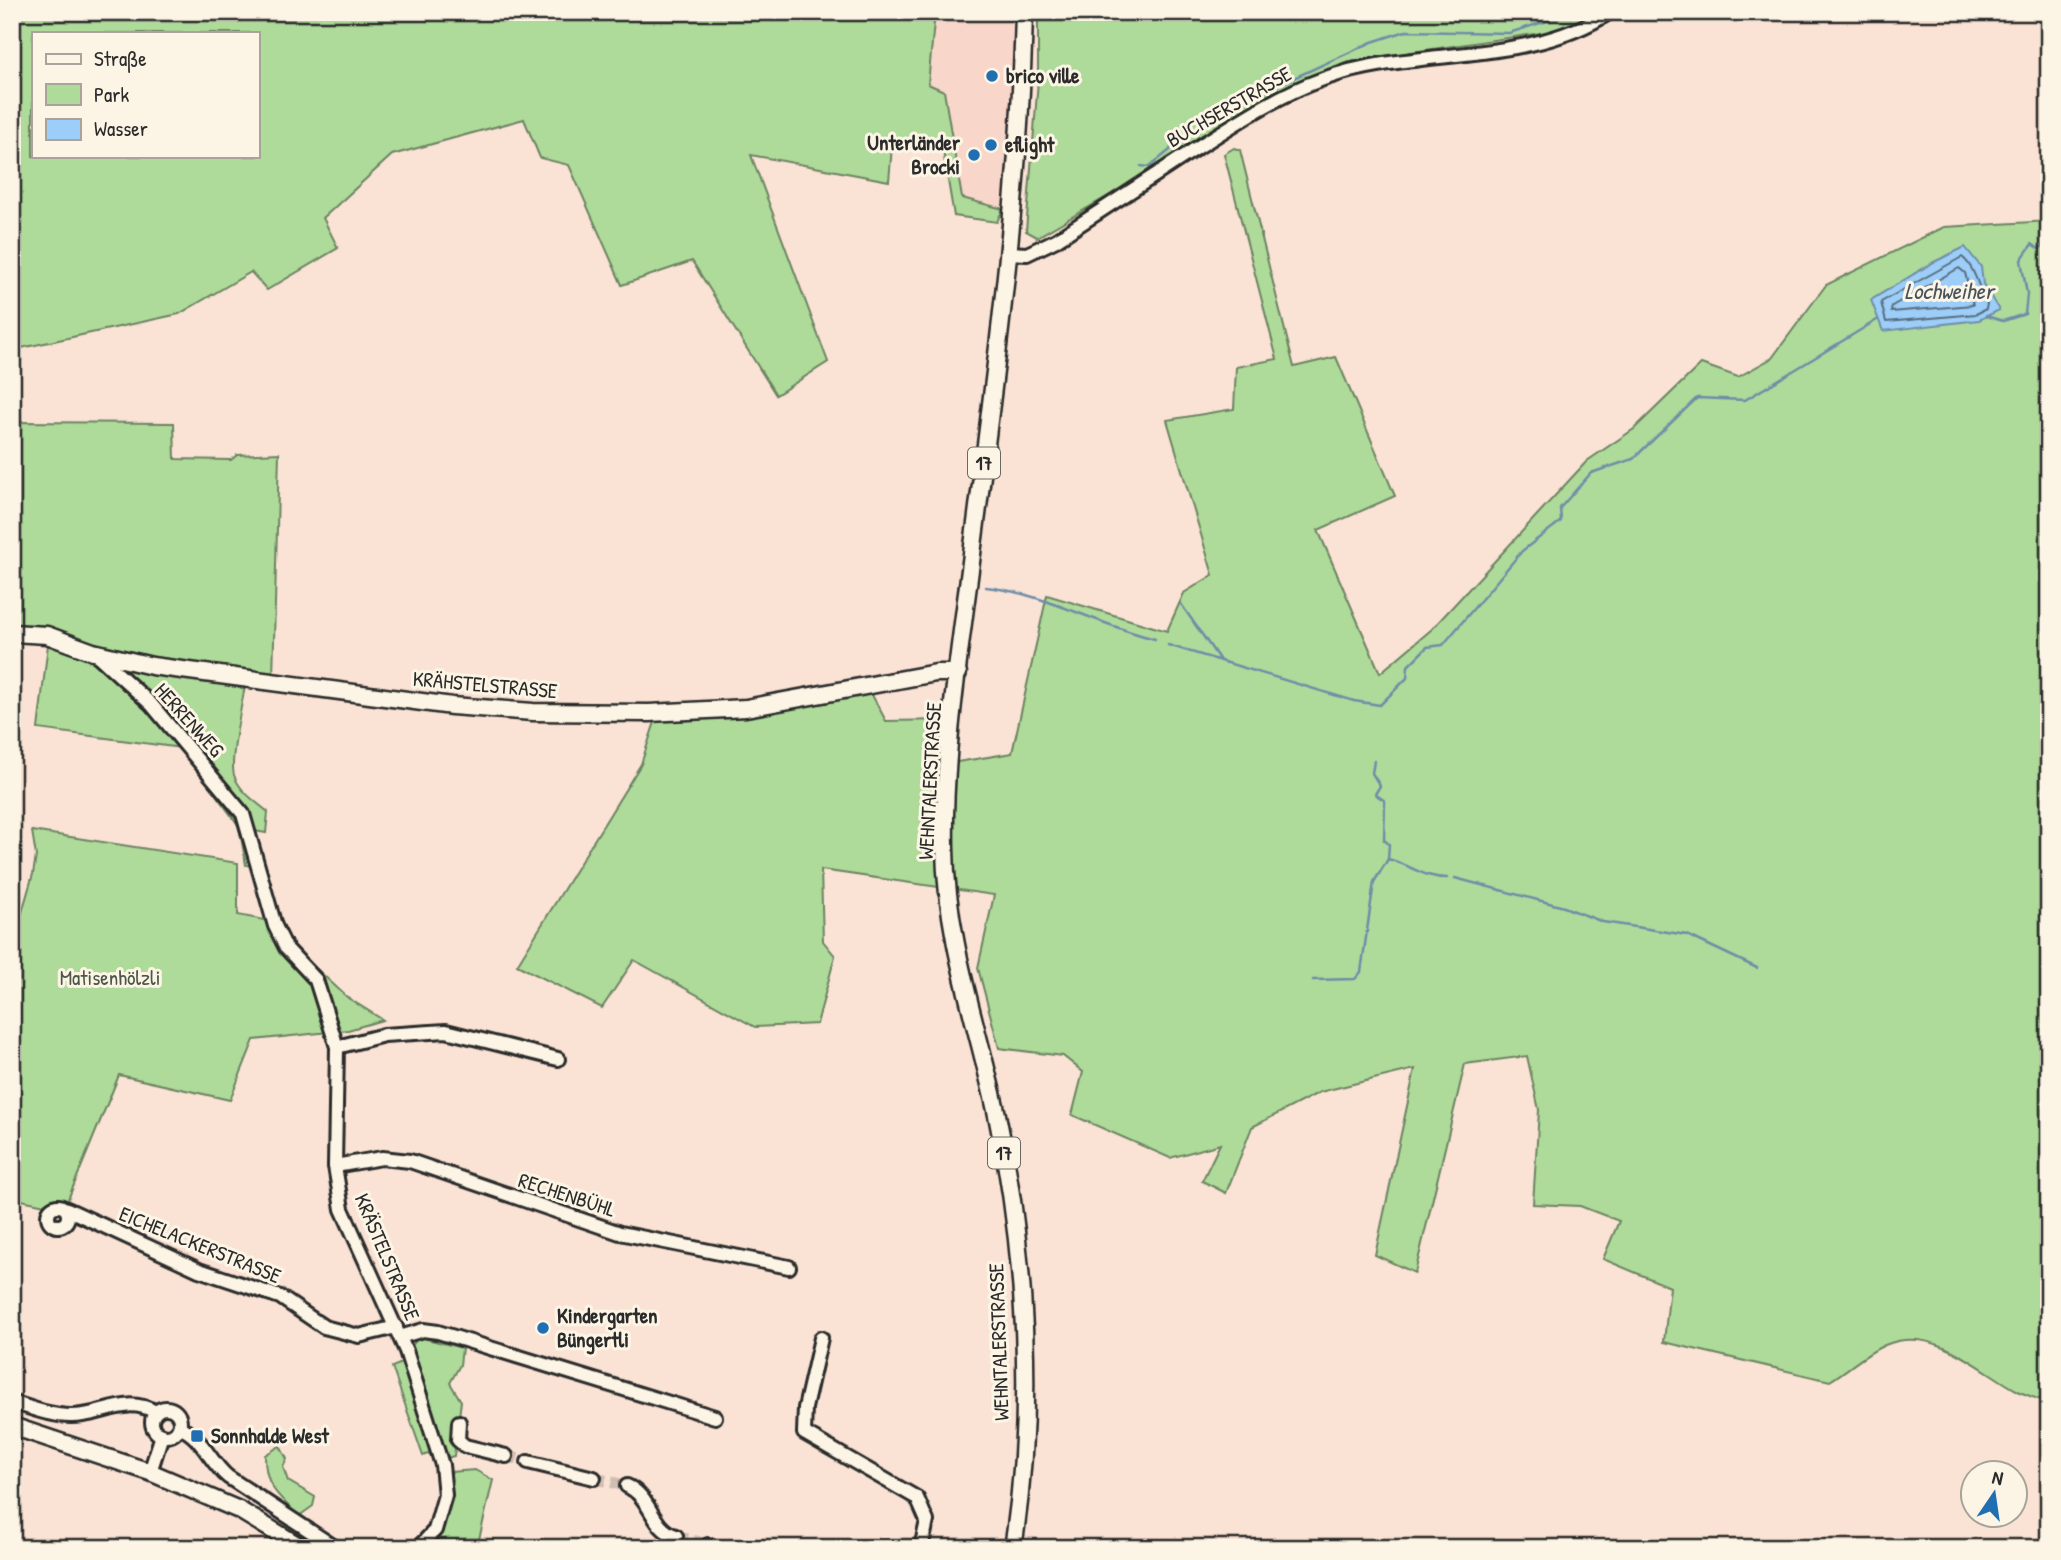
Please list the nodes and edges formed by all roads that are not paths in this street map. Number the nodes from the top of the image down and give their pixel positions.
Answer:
1 (1024, 12) edge
2 (1610, 12) edge
3 (1009, 253) junction
4 (12, 634) edge
5 (93, 652) junction
6 (958, 673) junction
7 (247, 821) joint
8 (337, 1047) junction
9 (558, 1059) dead end
10 (335, 1166) junction
11 (67, 1209) dead end
12 (789, 1267) dead end
13 (398, 1332) junction
14 (821, 1338) dead end
15 (12, 1402) edge
16 (156, 1412) junction
17 (715, 1417) dead end
18 (459, 1422) dead end
19 (12, 1426) edge
20 (179, 1427) junction
21 (162, 1435) junction
22 (506, 1456) tunnel mouth
23 (528, 1462) tunnel mouth
24 (150, 1472) junction
25 (594, 1478) tunnel mouth
26 (627, 1486) tunnel mouth
27 (676, 1536) tunnel mouth
28 (302, 1548) edge
29 (336, 1548) edge
30 (418, 1548) edge
31 (921, 1548) edge
32 (1013, 1548) edge

1 - 3 main road, WEHNTALERSTRASSE / 17
2 - 3 street, BUCHSERSTRASSE
3 - 6 main road, WEHNTALERSTRASSE / 17
4 - 5 main road, KRÄHSTELSTRASSE
5 - 6 main road, KRÄHSTELSTRASSE
5 - 7 street, HERRENWEG
6 - 32 main road, WEHNTALERSTRASSE / 17
7 - 8 street, KRÄSTELSTRASSE
8 - 9 street
8 - 10 street, KRÄSTELSTRASSE
10 - 12 street, RECHENBÜHL
10 - 13 street, KRÄSTELSTRASSE
11 - 13 street, EICHELACKERSTRASSE
13 - 17 street, EICHELACKERSTRASSE
13 - 30 street, KRÄSTELSTRASSE
14 - 31 street
15 - 16 street
16 - 20 street
16 - 21 street
18 - 22 street
19 - 24 main road
20 - 21 street
20 - 29 street
21 - 24 street
23 - 25 street
24 - 28 main road
26 - 27 street

